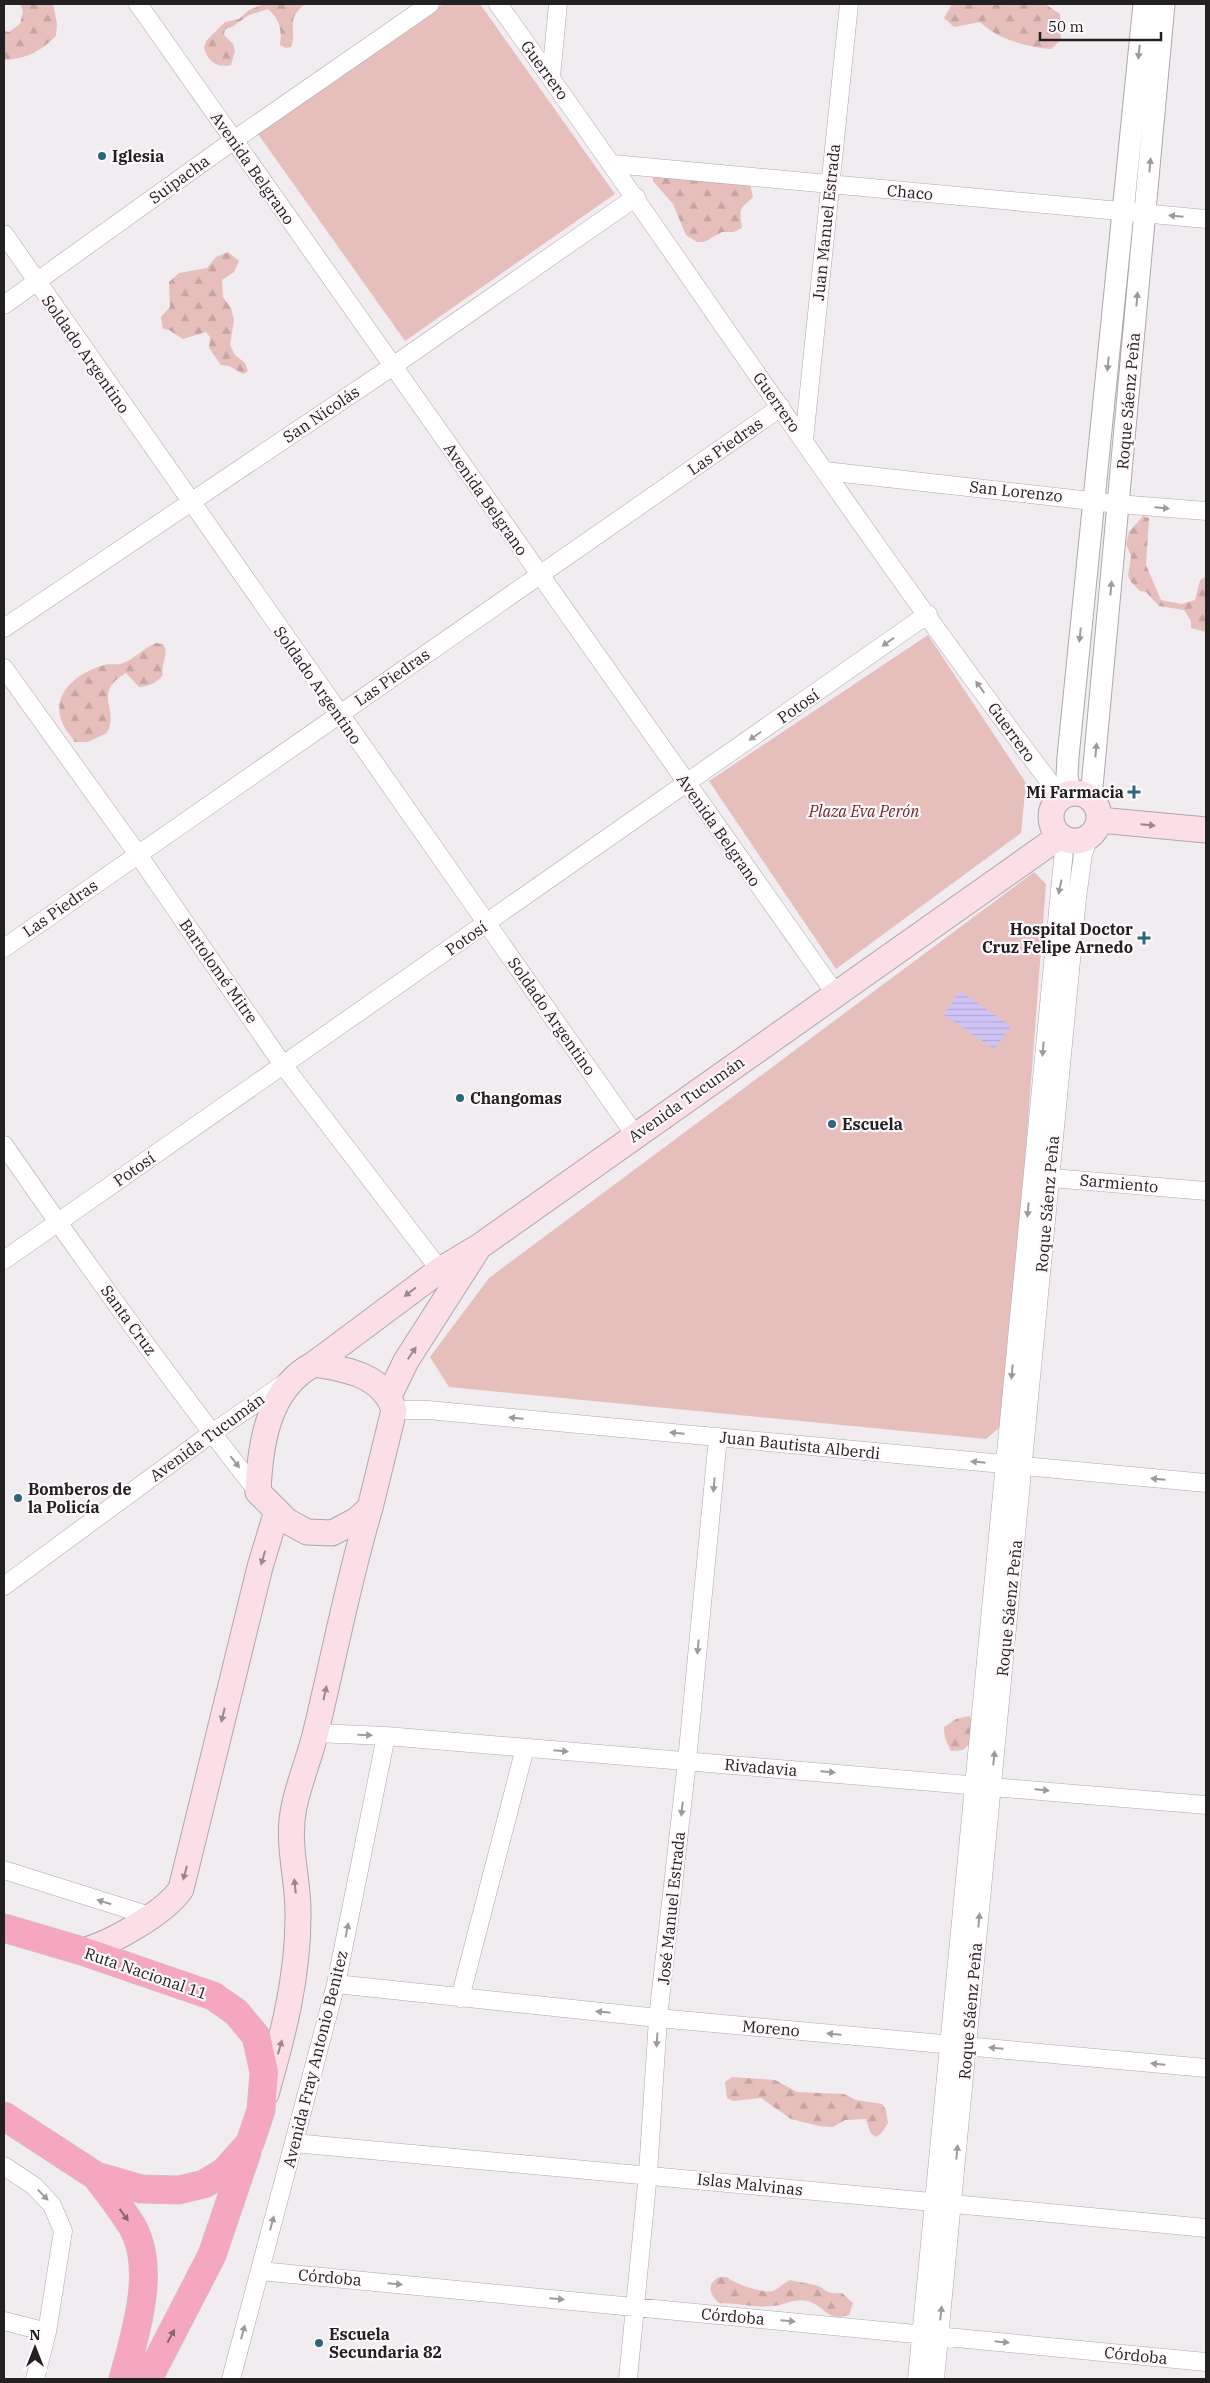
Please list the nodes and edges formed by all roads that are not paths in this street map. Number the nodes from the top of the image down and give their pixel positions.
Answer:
1 (138, 4) edge
2 (430, 4) edge
3 (498, 4) edge
4 (558, 4) edge
5 (849, 4) edge
6 (1144, 4) edge
7 (1164, 4) edge
8 (550, 77) junction
9 (234, 140) junction
10 (613, 164) junction
11 (830, 184) junction
12 (636, 197) junction
13 (1123, 211) junction
14 (1145, 213) junction
15 (1206, 219) edge
16 (4, 234) edge
17 (37, 282) junction
18 (4, 305) edge
19 (393, 366) junction
20 (780, 407) junction
21 (804, 440) junction
22 (826, 471) junction
23 (1094, 500) junction
24 (190, 502) junction
25 (1118, 504) junction
26 (1206, 511) edge
27 (540, 575) junction
28 (928, 614) junction
29 (4, 628) edge
30 (4, 668) edge
31 (338, 714) junction
32 (687, 784) junction
33 (1082, 809) junction
34 (1206, 830) edge
35 (1062, 837) junction
36 (137, 853) junction
37 (487, 923) junction
38 (4, 948) edge
39 (835, 993) junction
40 (283, 1065) junction
41 (634, 1135) junction
42 (4, 1144) edge
43 (1031, 1177) junction
44 (1050, 1178) junction
45 (1206, 1191) edge
46 (57, 1222) junction
47 (480, 1246) junction
48 (4, 1260) edge
49 (440, 1270) junction
50 (314, 1364) junction
51 (290, 1379) junction
52 (391, 1403) junction
53 (212, 1433) junction
54 (718, 1437) junction
55 (1004, 1465) junction
56 (1024, 1467) junction
57 (1206, 1483) edge
58 (258, 1492) junction
59 (370, 1508) junction
60 (277, 1511) junction
61 (4, 1586) edge
62 (316, 1733) junction
63 (386, 1736) junction
64 (525, 1748) junction
65 (687, 1761) junction
66 (973, 1784) junction
67 (992, 1786) junction
68 (1206, 1805) edge
69 (4, 1870) edge
70 (150, 1916) junction
71 (4, 1928) edge
72 (82, 1952) junction
73 (336, 1984) junction
74 (460, 1998) junction
75 (658, 2018) junction
76 (948, 2044) junction
77 (967, 2046) junction
78 (1206, 2068) edge
79 (261, 2110) junction
80 (4, 2116) edge
81 (250, 2143) junction
82 (294, 2143) junction
83 (4, 2166) edge
84 (648, 2173) junction
85 (96, 2176) junction
86 (933, 2203) junction
87 (952, 2205) junction
88 (1206, 2228) edge
89 (260, 2270) junction
90 (635, 2306) junction
91 (4, 2321) edge
92 (47, 2332) junction
93 (921, 2334) junction
94 (939, 2336) junction
95 (1206, 2362) edge
96 (35, 2379) edge
97 (123, 2379) edge
98 (148, 2379) edge
99 (231, 2379) edge
100 (628, 2379) edge
101 (917, 2379) edge
102 (935, 2379) edge

1 - 9 street, Avenida Belgrano
2 - 9 street, Suipacha
3 - 8 street, Guerrero
4 - 8 street
5 - 11 street, Juan Manuel Estrada
6 -> 13 street, Roque Sáenz Peña
14 -> 7 street, Roque Sáenz Peña
8 - 10 street, Guerrero
9 - 17 street, Suipacha
9 - 19 street, Avenida Belgrano
10 - 11 street, Chaco
10 - 12 street, Guerrero
11 - 13 street, Chaco
11 - 21 street, Juan Manuel Estrada
12 - 19 street, San Nicolás
12 - 20 street, Guerrero
13 - 14 street, Chaco
13 -> 23 street, Roque Sáenz Peña
15 -> 14 street, Chaco
25 -> 14 street, Roque Sáenz Peña
16 - 17 street, Soldado Argentino
17 - 18 street, Suipacha
17 - 24 street, Soldado Argentino
19 - 24 street, San Nicolás
19 - 27 street, Avenida Belgrano
20 - 21 street, Guerrero
20 - 27 street, Las Piedras
21 - 22 street, Guerrero
22 - 23 street, San Lorenzo
22 - 28 street, Guerrero
23 - 25 street, San Lorenzo
23 -> 33 street, Roque Sáenz Peña
24 - 29 street, San Nicolás
24 - 31 street, Soldado Argentino
25 -> 26 street, San Lorenzo
33 -> 25 street, Roque Sáenz Peña
27 - 31 street, Las Piedras
27 - 32 street, Avenida Belgrano
28 -> 32 street, Potosí
33 -> 28 street, Guerrero
30 - 36 street, Bartolomé Mitre
31 - 36 street, Las Piedras
31 - 37 street, Soldado Argentino
32 - 37 street, Potosí
32 - 39 street, Avenida Belgrano
33 -> 34 main road
33 - 35 main road
33 - 35 main road
33 - 44 street, Roque Sáenz Peña
35 - 39 main road, Avenida Tucumán
35 -> 43 street, Roque Sáenz Peña
36 - 38 street, Las Piedras
36 - 40 street, Bartolomé Mitre
37 - 40 street, Potosí
37 - 41 street, Soldado Argentino
39 - 41 main road, Avenida Tucumán
40 - 46 street, Potosí
40 - 49 street, Bartolomé Mitre
41 - 47 main road, Avenida Tucumán
42 - 46 street, Santa Cruz
43 - 44 street, Sarmiento
43 -> 55 street, Roque Sáenz Peña
44 - 45 street, Sarmiento
44 - 56 street, Roque Sáenz Peña
46 - 48 street, Potosí
46 - 53 street, Santa Cruz
47 - 49 main road, Avenida Tucumán
52 -> 47 main road
49 -> 50 main road, Avenida Tucumán
50 - 51 main road
50 - 52 main road
51 - 53 street, Avenida Tucumán
51 - 58 main road
54 -> 52 street, Juan Bautista Alberdi
52 - 59 main road
53 -> 58 street, Santa Cruz
53 - 61 street, Avenida Tucumán
55 -> 54 street, Juan Bautista Alberdi
54 -> 65 street, José Manuel Estrada
55 - 56 street, Juan Bautista Alberdi
55 - 66 street, Roque Sáenz Peña
57 -> 56 street, Juan Bautista Alberdi
67 -> 56 street, Roque Sáenz Peña
58 - 60 main road
59 - 60 main road
62 -> 59 main road
60 -> 70 main road
62 -> 63 street, Rivadavia
79 -> 62 main road
63 - 64 street, Rivadavia
73 -> 63 street, Avenida Fray Antonio Benitez
64 -> 65 street, Rivadavia
64 - 74 street
65 -> 66 street, Rivadavia
65 -> 75 street, José Manuel Estrada
66 - 67 street, Rivadavia
66 - 76 street, Roque Sáenz Peña
67 -> 68 street, Rivadavia
77 -> 67 street, Roque Sáenz Peña
70 -> 69 street
70 - 72 main road
71 - 72 highway, Ruta Nacional 11
72 - 79 highway, Ruta Nacional 11
73 - 74 street, Moreno
73 - 82 street, Avenida Fray Antonio Benitez
75 -> 74 street, Moreno
76 -> 75 street, Moreno
75 -> 84 street, José Manuel Estrada
76 - 77 street, Moreno
76 - 86 street, Roque Sáenz Peña
78 -> 77 street, Moreno
87 -> 77 street, Roque Sáenz Peña
79 - 81 highway, Ruta Nacional 11
80 - 85 highway, Ruta Nacional 11
81 - 85 highway, Ruta Nacional 11
98 -> 81 highway, Ruta Nacional 11
82 - 84 street, Islas Malvinas
89 -> 82 street, Avenida Fray Antonio Benitez
83 -> 92 street
84 - 86 street, Islas Malvinas
84 - 90 street, José Manuel Estrada
85 -> 97 highway, Ruta Nacional 11
86 - 87 street, Islas Malvinas
86 - 93 street, Roque Sáenz Peña
87 - 88 street, Islas Malvinas
94 -> 87 street, Roque Sáenz Peña
89 -> 90 street, Córdoba
99 -> 89 street, Avenida Fray Antonio Benitez
90 -> 93 street, Córdoba
90 - 100 street, José Manuel Estrada
91 - 92 street
92 - 96 street
93 - 94 street, Córdoba
93 - 101 street, Roque Sáenz Peña
94 -> 95 street, Córdoba
94 - 102 street, Roque Sáenz Peña

